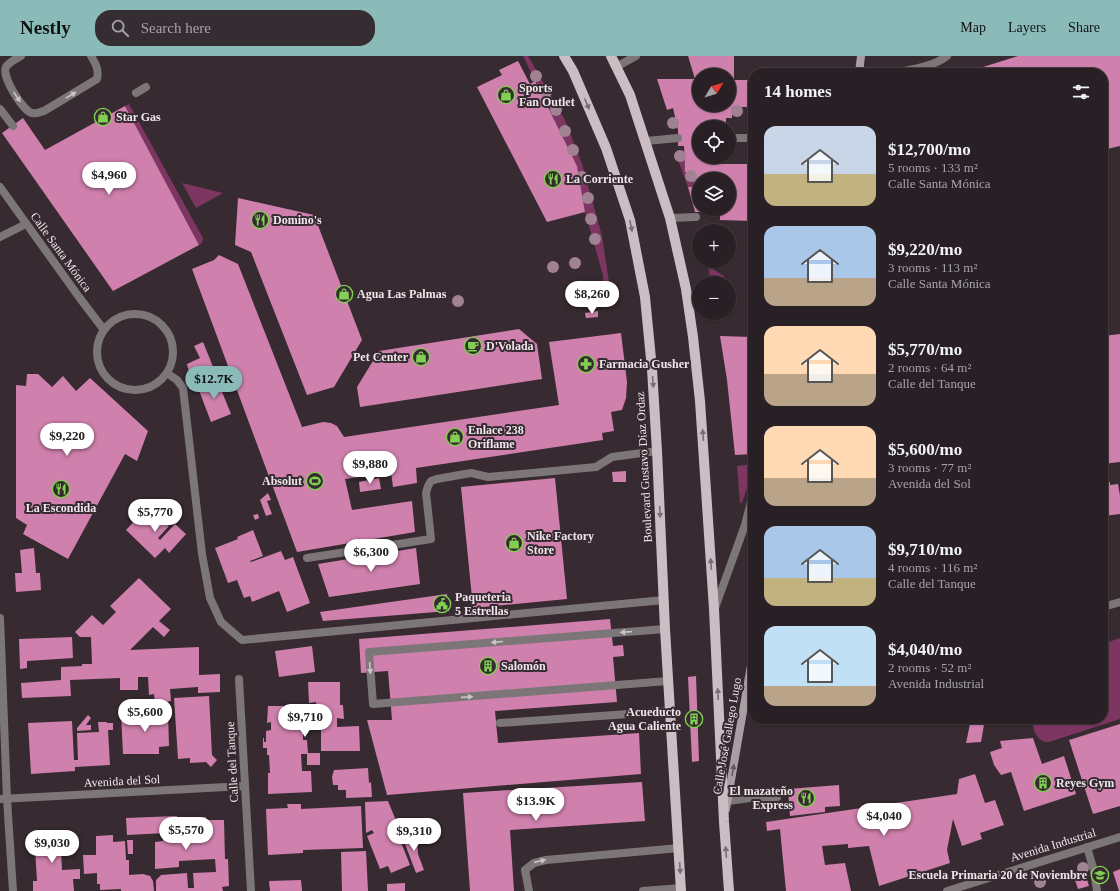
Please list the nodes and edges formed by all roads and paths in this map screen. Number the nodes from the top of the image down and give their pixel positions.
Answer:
1 (21, 56) edge
2 (91, 56) edge
3 (564, 56) edge
4 (611, 56) edge
5 (636, 56) edge
6 (861, 56) edge
7 (947, 56) edge
8 (616, 67) junction
9 (859, 68) edge
10 (918, 68) edge
11 (146, 87) dead end
12 (136, 93) dead end
13 (0, 108) edge
14 (13, 126) dead end
15 (678, 138) dead end
16 (736, 138) edge
17 (748, 138) edge
18 (646, 141) junction
19 (0, 187) edge
20 (696, 216) dead end
21 (670, 218) junction
22 (26, 224) junction
23 (0, 237) edge
24 (104, 330) junction
25 (167, 373) junction
26 (657, 451) junction
27 (748, 513) edge
28 (307, 558) dead end
29 (664, 600) junction
30 (1120, 602) edge
31 (1108, 606) edge
32 (714, 609) junction
33 (0, 618) edge
34 (665, 629) junction
35 (239, 679) dead end
36 (668, 681) junction
37 (748, 683) edge
38 (670, 711) junction
39 (500, 723) dead end
40 (245, 786) junction
41 (777, 797) dead end
42 (4, 799) edge
43 (728, 801) junction
44 (724, 822) junction
45 (1120, 837) edge
46 (1087, 847) junction
47 (679, 848) junction
48 (681, 889) edge
49 (13, 891) edge
50 (251, 891) edge
51 (529, 891) edge
52 (643, 891) edge
53 (729, 891) edge
54 (948, 891) edge
55 (1096, 891) edge

1 -> 2 street
3 -> 26 main road, Boulevard Gustavo Díaz Ordaz
4 - 8 main road
5 - 8 street
6 - 9 main road
7 - 10 street
8 - 18 main road
11 - 12 street
13 - 14 street
15 - 18 street
16 - 17 street
18 - 21 main road
19 - 22 street, Calle Santa Mónica
20 - 21 street
32 -> 21 main road
22 - 23 street
22 - 24 street, Calle Santa Mónica
24 - 25 street
24 - 25 street
25 - 29 street
26 - 28 street
26 -> 29 main road, Boulevard Gustavo Díaz Ordaz
27 - 32 street
29 - 34 main road, Boulevard Gustavo Díaz Ordaz
30 - 31 street
44 -> 32 main road
33 - 42 street
34 - 36 main road, Boulevard Gustavo Díaz Ordaz
34 -> 36 street
35 - 40 street, Calle del Tanque
36 - 38 main road, Boulevard Gustavo Díaz Ordaz
43 -> 37 main road, Calle José Gallego Lugo
38 - 39 street
38 - 47 main road, Boulevard Gustavo Díaz Ordaz
40 - 42 street, Avenida del Sol
40 - 50 street, Calle del Tanque
41 - 43 street
42 - 49 street
43 - 44 main road, Calle José Gallego Lugo
53 -> 44 main road
45 - 46 street, Avenida Industrial
46 - 54 street, Avenida Industrial
46 - 55 street
47 -> 48 main road, Boulevard Gustavo Díaz Ordaz
51 -> 47 street
48 - 52 street

